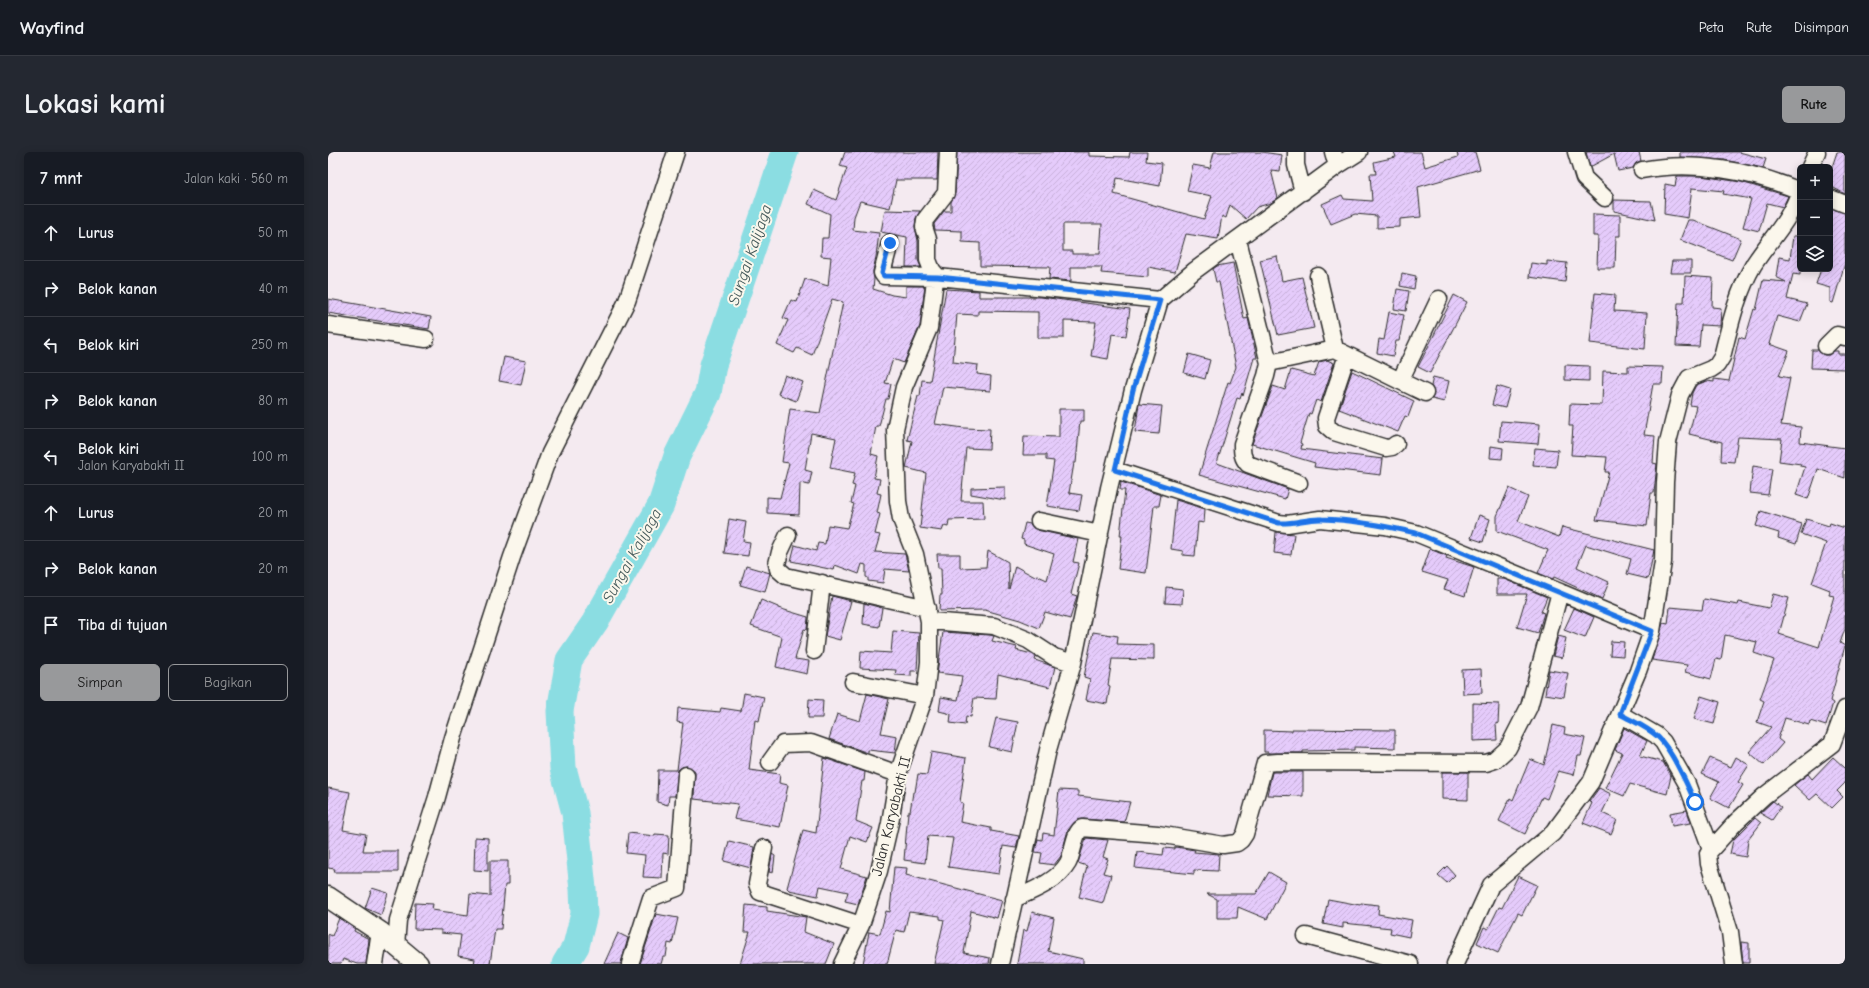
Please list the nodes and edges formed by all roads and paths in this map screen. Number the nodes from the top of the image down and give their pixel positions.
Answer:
1 (676, 152) edge
2 (948, 152) edge
3 (1296, 152) edge
4 (1359, 152) edge
5 (1576, 152) edge
6 (1817, 152) edge
7 (1335, 159) edge
8 (1811, 164) edge
9 (1642, 170) dead end
10 (1797, 191) edge
11 (1304, 192) junction
12 (1605, 198) dead end
13 (1797, 199) edge
14 (1833, 199) edge
15 (1845, 204) edge
16 (1238, 240) junction
17 (890, 243) dead end
18 (1318, 276) dead end
19 (937, 277) junction
20 (1438, 299) dead end
21 (1160, 300) junction
22 (328, 325) edge
23 (1845, 336) edge
24 (426, 340) dead end
25 (1826, 346) dead end
26 (1341, 352) junction
27 (1269, 363) junction
28 (1400, 381) junction
29 (1425, 392) dead end
30 (1396, 444) dead end
31 (1115, 470) junction
32 (1299, 483) dead end
33 (1039, 521) dead end
34 (1100, 534) junction
35 (788, 535) dead end
36 (822, 583) junction
37 (1560, 592) junction
38 (928, 614) junction
39 (1652, 631) junction
40 (814, 651) dead end
41 (1073, 663) junction
42 (853, 682) dead end
43 (925, 696) junction
44 (1845, 709) edge
45 (1620, 714) junction
46 (1842, 730) edge
47 (770, 762) dead end
48 (898, 774) junction
49 (686, 775) dead end
50 (764, 848) dead end
51 (1711, 849) junction
52 (328, 896) edge
53 (1014, 899) junction
54 (861, 925) junction
55 (1306, 936) dead end
56 (388, 939) junction
57 (375, 964) edge
58 (418, 964) edge
59 (630, 964) edge
60 (842, 964) edge
61 (1000, 964) edge
62 (1410, 964) edge
63 (1455, 964) edge
64 (1734, 964) edge

1 - 56 street
2 - 19 street
3 - 11 street
4 - 7 street
5 - 12 street
6 - 8 street
7 - 11 street
9 - 10 street
11 - 16 street
13 - 39 street
14 - 15 street
16 - 21 street
16 - 27 street
17 - 19 street
18 - 26 street
19 - 21 street
19 - 38 street, Jalan Karyabakti II
20 - 28 street
21 - 31 street
22 - 24 street
23 - 25 street
26 - 27 street
26 - 28 street
26 - 30 street
27 - 32 street
28 - 29 street
31 - 34 street
31 - 37 street
33 - 34 street
34 - 41 street
35 - 36 street
36 - 38 street
36 - 40 street
37 - 39 street
37 - 53 street
38 - 41 street
38 - 43 street, Jalan Karyabakti II
39 - 45 street
41 - 53 street
42 - 43 street
43 - 48 street, Jalan Karyabakti II
44 - 46 street
45 - 51 street
45 - 63 street
46 - 51 street
47 - 48 street
48 - 54 street, Jalan Karyabakti II
49 - 59 street
50 - 54 street
51 - 64 street
52 - 56 street
53 - 61 street
54 - 60 street, Jalan Karyabakti II
55 - 62 street
56 - 57 street
56 - 58 street

